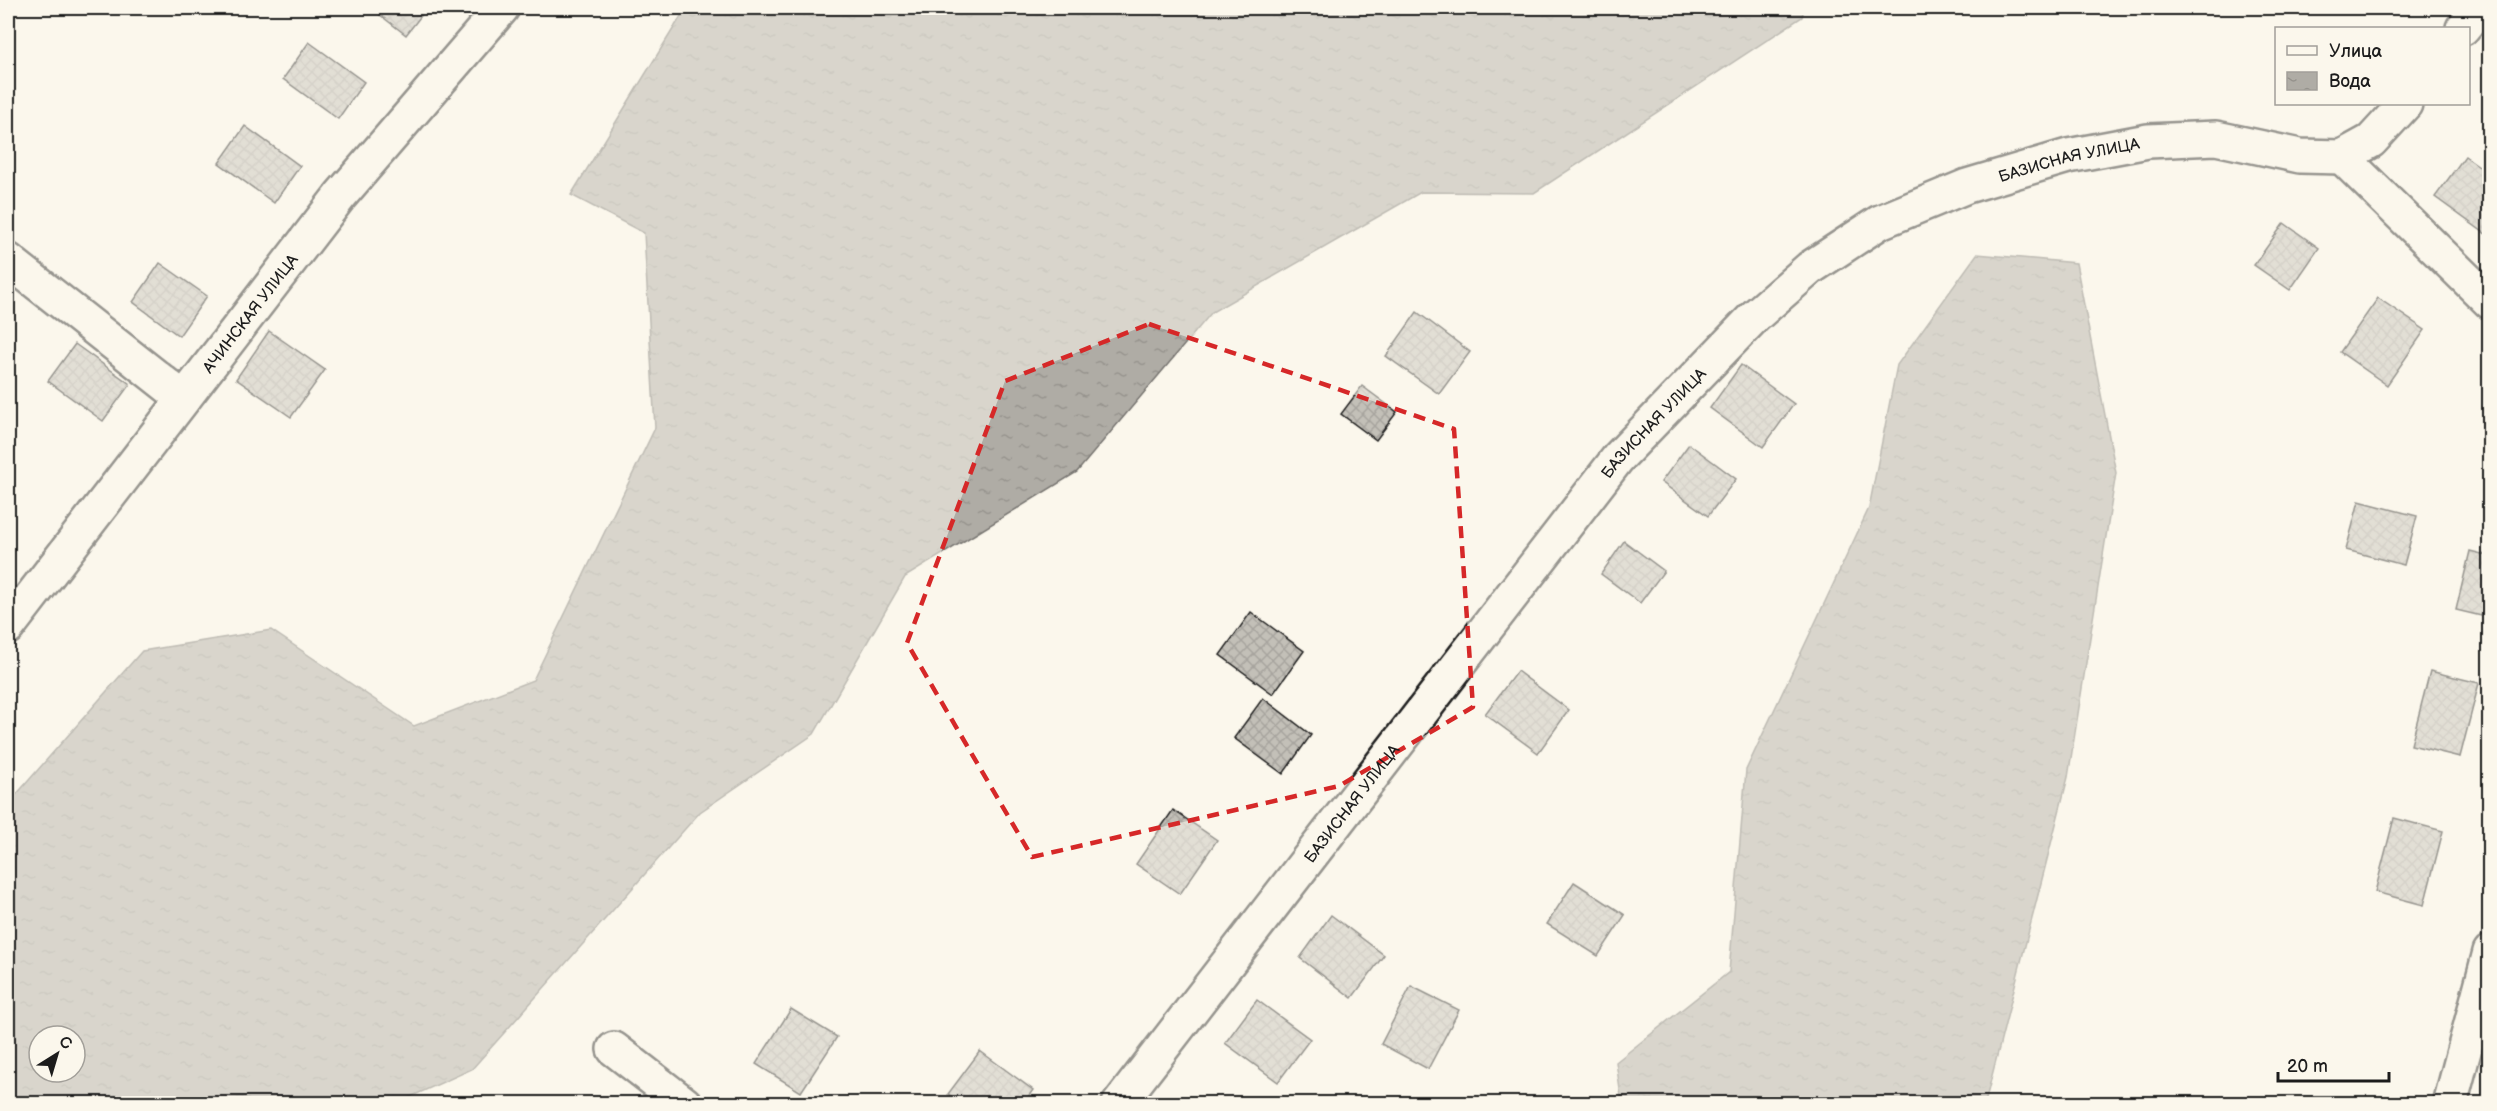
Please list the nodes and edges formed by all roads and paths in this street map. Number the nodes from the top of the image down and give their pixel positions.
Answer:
1 (502, 8) edge
2 (2480, 8) edge
3 (2464, 27) edge
4 (2404, 105) edge
5 (2342, 157) junction
6 (8, 260) edge
7 (2490, 302) edge
8 (183, 398) junction
9 (8, 627) edge
10 (2490, 952) edge
11 (614, 1049) dead end
12 (685, 1104) edge
13 (1119, 1104) edge
14 (2450, 1104) edge

1 - 8 street, АЧИНСКАЯ УЛИЦА
2 - 3 street
4 - 5 street
5 - 7 street
5 - 13 street, БАЗИСНАЯ УЛИЦА
6 - 8 street
8 - 9 street, АЧИНСКАЯ УЛИЦА
10 - 14 street
11 - 12 street

